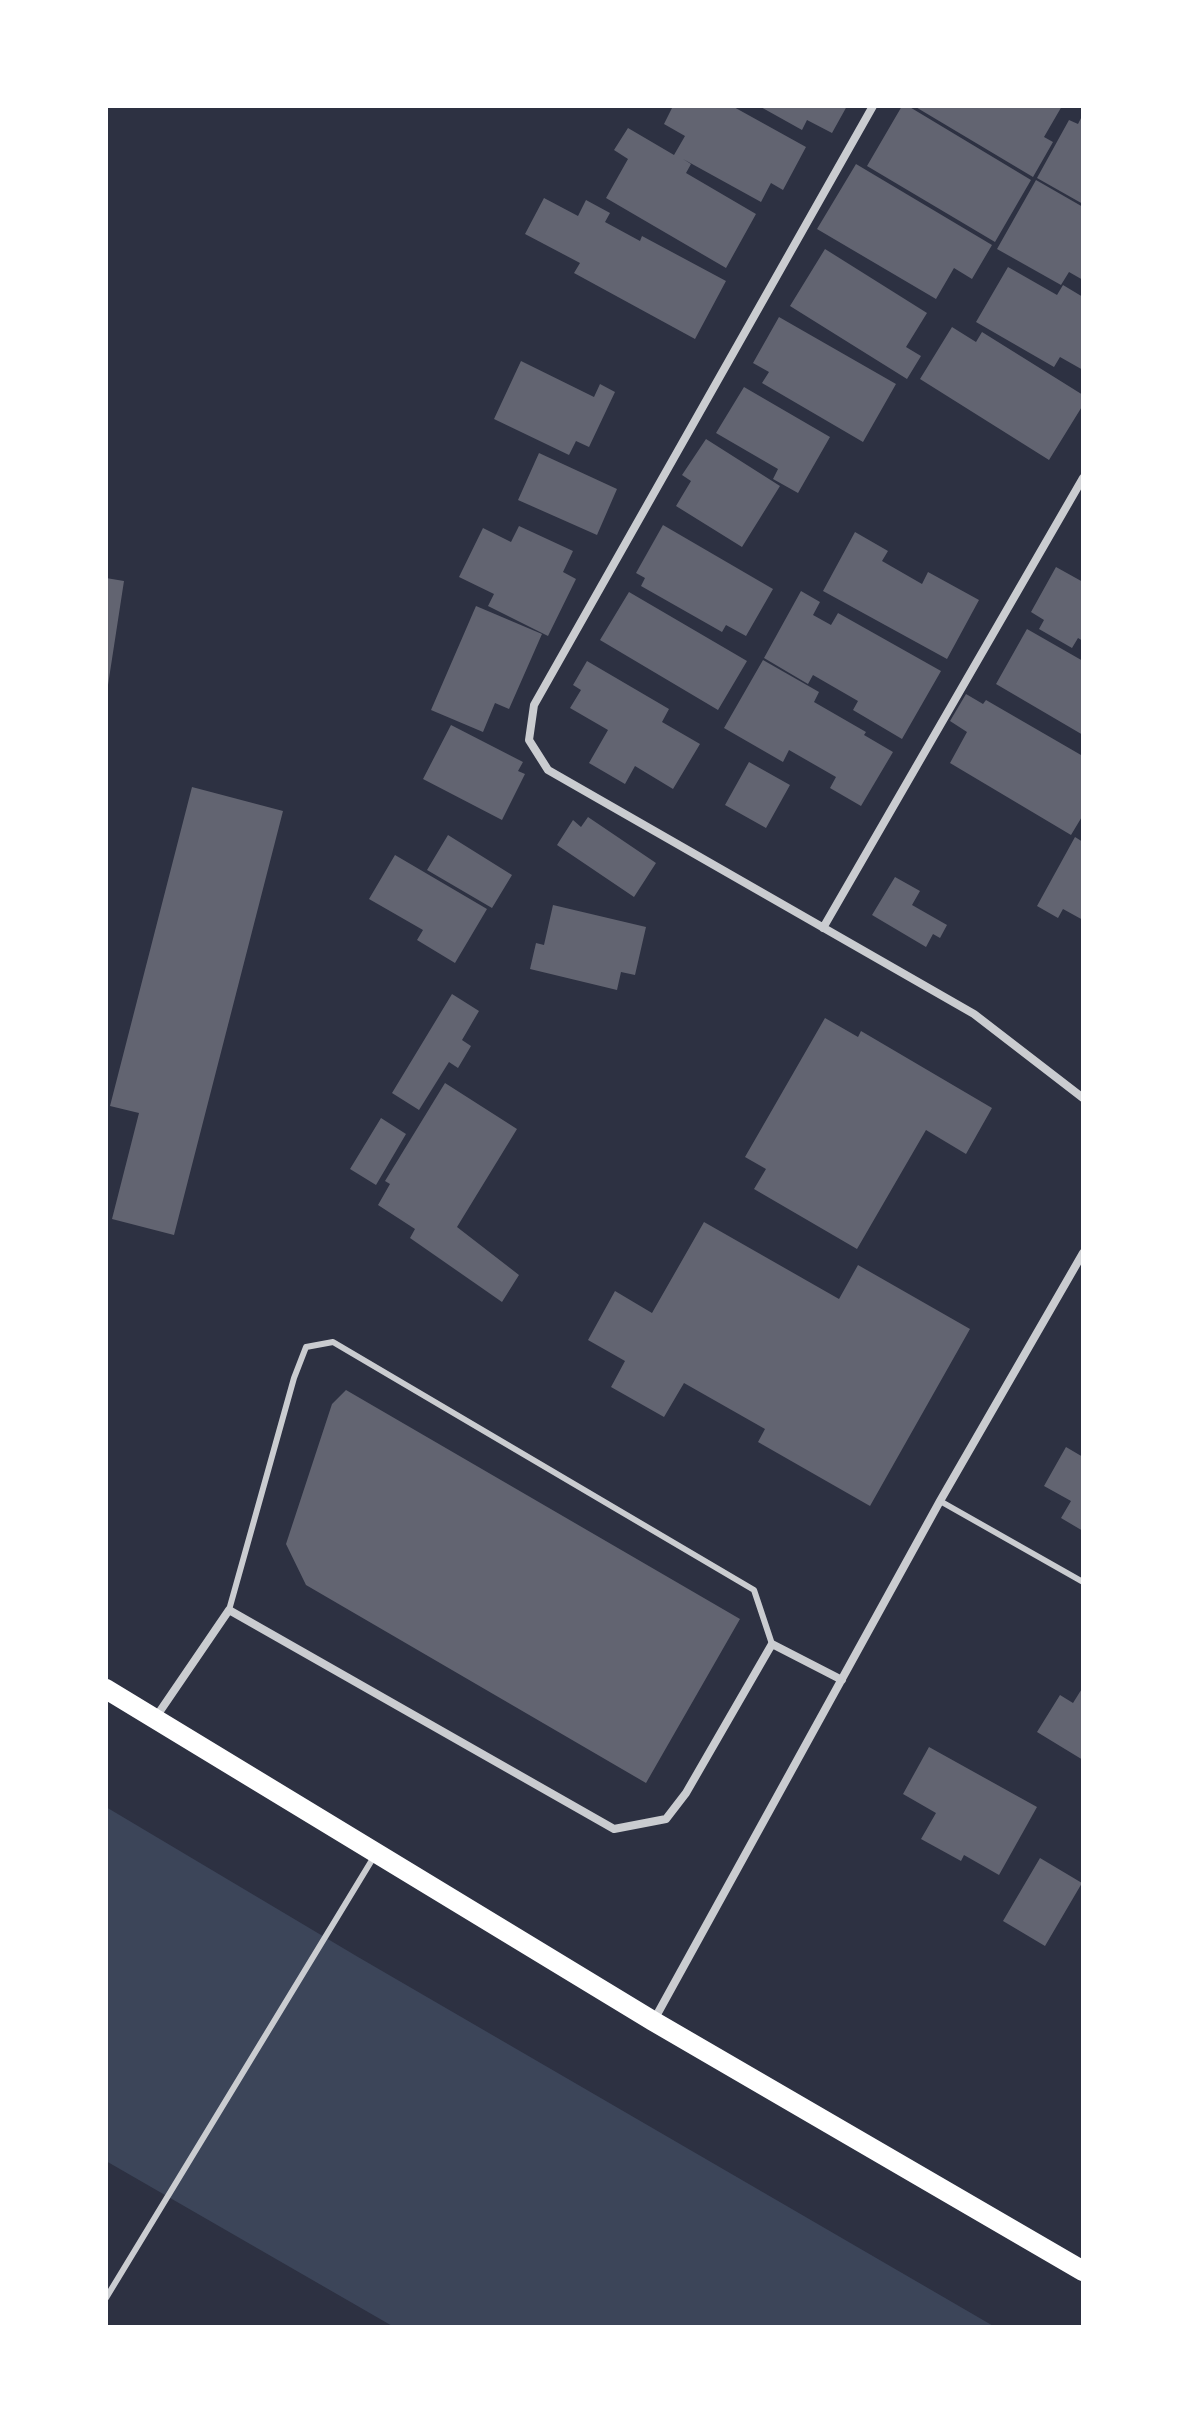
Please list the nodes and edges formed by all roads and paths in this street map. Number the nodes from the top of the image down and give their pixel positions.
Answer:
1 (873, 106) edge
2 (1083, 478) edge
3 (823, 928) junction
4 (1083, 1098) edge
5 (1083, 1253) edge
6 (940, 1501) junction
7 (1083, 1582) edge
8 (229, 1610) junction
9 (772, 1644) junction
10 (842, 1680) junction
11 (106, 1689) edge
12 (155, 1717) junction
13 (377, 1852) junction
14 (653, 2021) junction
15 (1083, 2271) edge
16 (106, 2298) edge

1 - 3 street
2 - 3 street
3 - 4 street
5 - 6 street
6 - 7 lane
6 - 10 street
8 - 9 street
8 - 9 lane
8 - 12 street
9 - 10 street
10 - 14 street
11 - 12 main road
12 - 13 main road
13 - 14 main road
13 - 16 lane
14 - 15 main road

